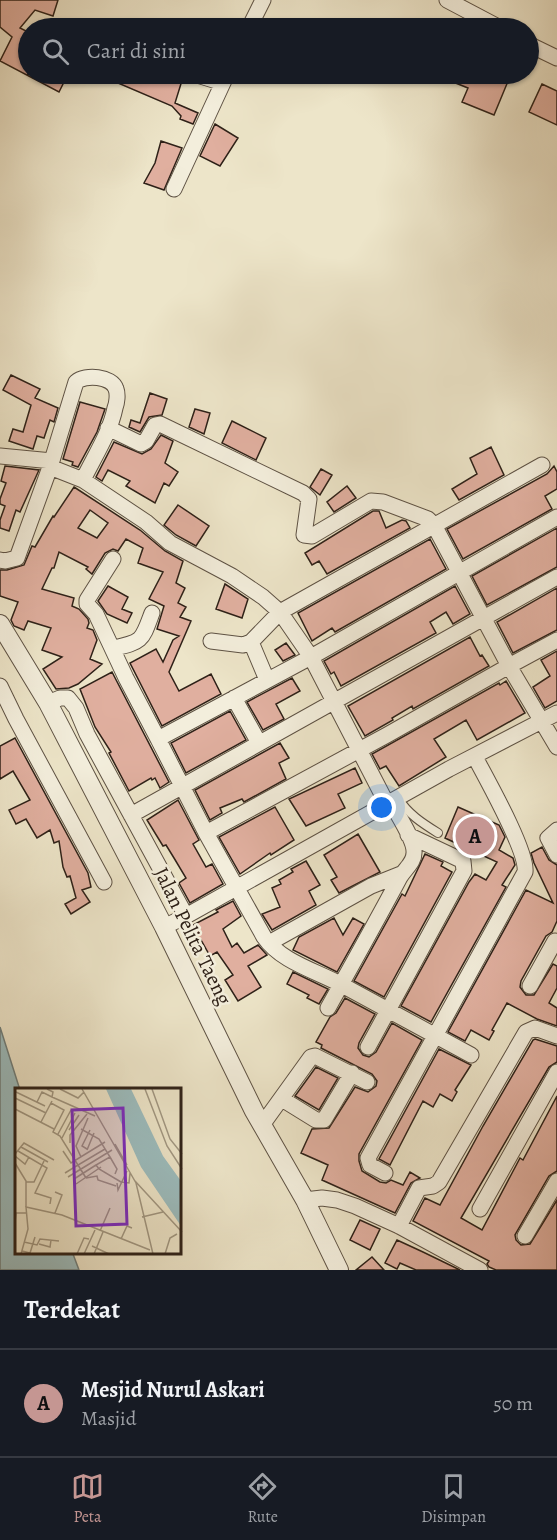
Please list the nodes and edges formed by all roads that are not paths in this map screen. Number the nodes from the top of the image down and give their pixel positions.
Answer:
1 (263, 0) edge
2 (447, 0) edge
3 (254, 18) edge
4 (481, 18) edge
5 (539, 49) edge
6 (557, 58) edge
7 (222, 84) edge
8 (174, 189) dead end
9 (108, 428) junction
10 (0, 456) edge
11 (51, 464) junction
12 (542, 465) dead end
13 (83, 480) junction
14 (557, 517) edge
15 (434, 525) junction
16 (113, 559) dead end
17 (0, 560) edge
18 (461, 572) junction
19 (557, 577) edge
20 (280, 612) junction
21 (152, 613) dead end
22 (484, 619) junction
23 (0, 624) edge
24 (557, 639) edge
25 (212, 640) dead end
26 (251, 642) junction
27 (114, 648) junction
28 (311, 657) junction
29 (510, 666) junction
30 (267, 680) junction
31 (0, 686) edge
32 (234, 698) junction
33 (335, 701) junction
34 (48, 703) junction
35 (557, 713) edge
36 (543, 722) junction
37 (158, 739) junction
38 (259, 743) junction
39 (557, 747) edge
40 (360, 750) junction
41 (475, 758) junction
42 (182, 785) junction
43 (392, 801) junction
44 (131, 815) junction
45 (557, 830) edge
46 (206, 833) junction
47 (438, 833) dead end
48 (408, 835) junction
49 (557, 855) edge
50 (401, 874) junction
51 (104, 882) dead end
52 (237, 888) junction
53 (186, 916) junction
54 (164, 927) junction
55 (556, 941) edge
56 (268, 944) junction
57 (341, 984) junction
58 (530, 986) dead end
59 (328, 1008) dead end
60 (387, 1010) junction
61 (435, 1036) junction
62 (557, 1036) edge
63 (368, 1047) dead end
64 (471, 1055) dead end
65 (557, 1072) edge
66 (352, 1073) junction
67 (367, 1082) dead end
68 (282, 1099) junction
69 (262, 1125) junction
70 (385, 1173) dead end
71 (557, 1180) edge
72 (305, 1200) junction
73 (480, 1209) dead end
74 (399, 1226) junction
75 (525, 1236) dead end
76 (339, 1270) edge
77 (480, 1270) edge

1 - 3 street
2 - 4 street
5 - 6 street
7 - 8 street
9 - 11 street
9 - 13 street
9 - 15 street
10 - 11 street
11 - 13 street
11 - 17 street
12 - 15 street
13 - 20 street
14 - 18 street
15 - 18 street
15 - 20 street
16 - 27 street
18 - 22 street
18 - 28 street
19 - 22 street
20 - 26 street
20 - 28 street
21 - 27 street
22 - 29 street
22 - 33 street
23 - 34 street, Jalan Pelita Taeng
24 - 29 street
25 - 26 street
26 - 30 street
27 - 37 street
28 - 30 street
28 - 33 street
29 - 36 street
29 - 40 street
30 - 32 street
31 - 51 street
32 - 37 street
32 - 38 street
33 - 38 street
33 - 40 street
34 - 44 street
34 - 54 street, Jalan Pelita Taeng
35 - 36 street
36 - 39 street
36 - 41 street
37 - 42 street
38 - 42 street
40 - 43 street
40 - 46 street
41 - 43 street
41 - 61 street
42 - 44 street
42 - 46 street
43 - 47 lane
43 - 48 street
43 - 52 street
44 - 53 street
45 - 49 street
46 - 52 street
48 - 50 street
48 - 60 street
50 - 56 street
50 - 57 street
52 - 53 street
52 - 56 street
53 - 54 street
54 - 69 street, Jalan Pelita Taeng
55 - 58 street
56 - 57 street
57 - 59 street
57 - 60 street
60 - 61 street
60 - 63 street
61 - 64 street
61 - 70 street
62 - 74 street
65 - 73 street
66 - 67 street
66 - 68 street
66 - 68 street
68 - 69 street
69 - 72 street, Jalan Pelita Taeng
71 - 75 street
72 - 74 street
72 - 76 street, Jalan Pelita Taeng
74 - 77 street

